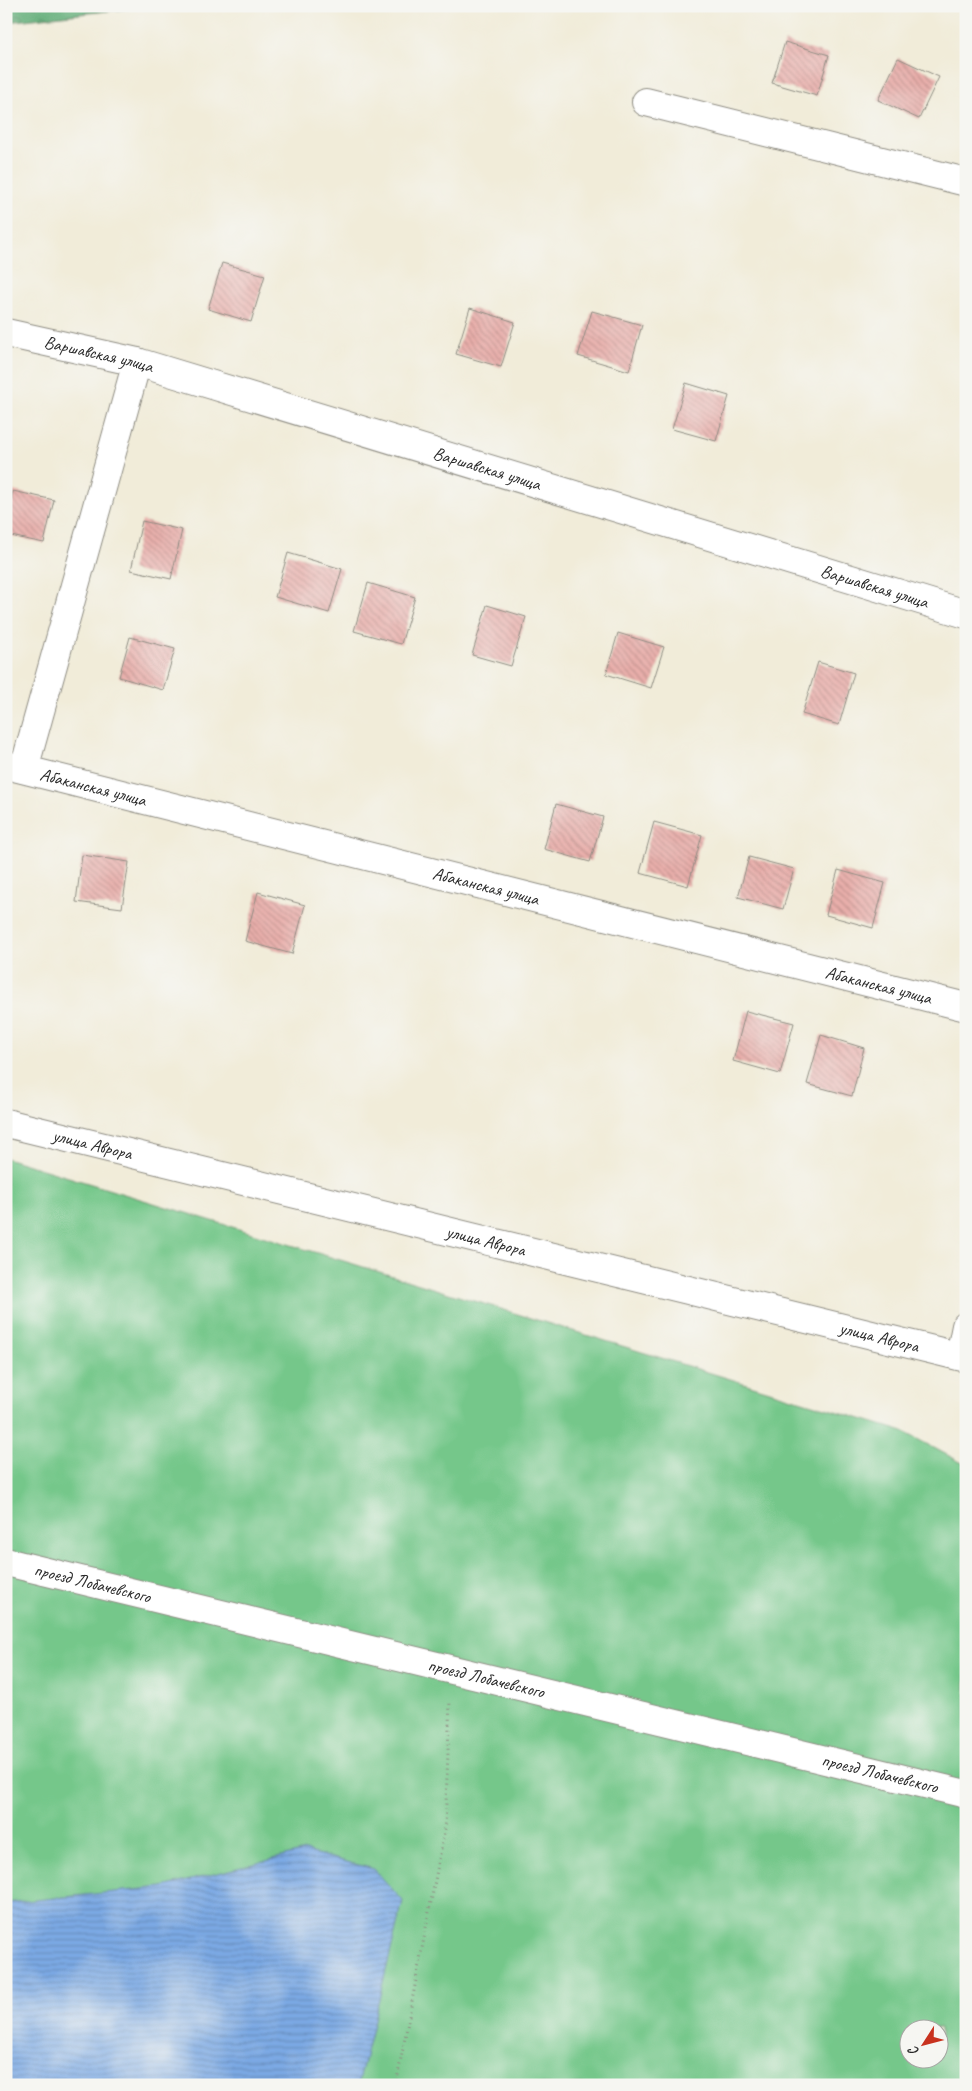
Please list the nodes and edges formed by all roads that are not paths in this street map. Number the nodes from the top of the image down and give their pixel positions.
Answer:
1 (646, 102) dead end
2 (966, 182) edge
3 (6, 333) edge
4 (137, 362) junction
5 (966, 614) edge
6 (15, 767) edge
7 (966, 1007) edge
8 (6, 1123) edge
9 (966, 1326) edge
10 (963, 1357) edge
11 (6, 1562) edge
12 (966, 1794) edge

1 - 2 street
3 - 4 street, Варшавская улица
4 - 5 street, Варшавская улица
4 - 6 street
6 - 7 street, Абаканская улица
8 - 10 street, улица Аврора
9 - 10 street
11 - 12 street, проезд Лобачевского

